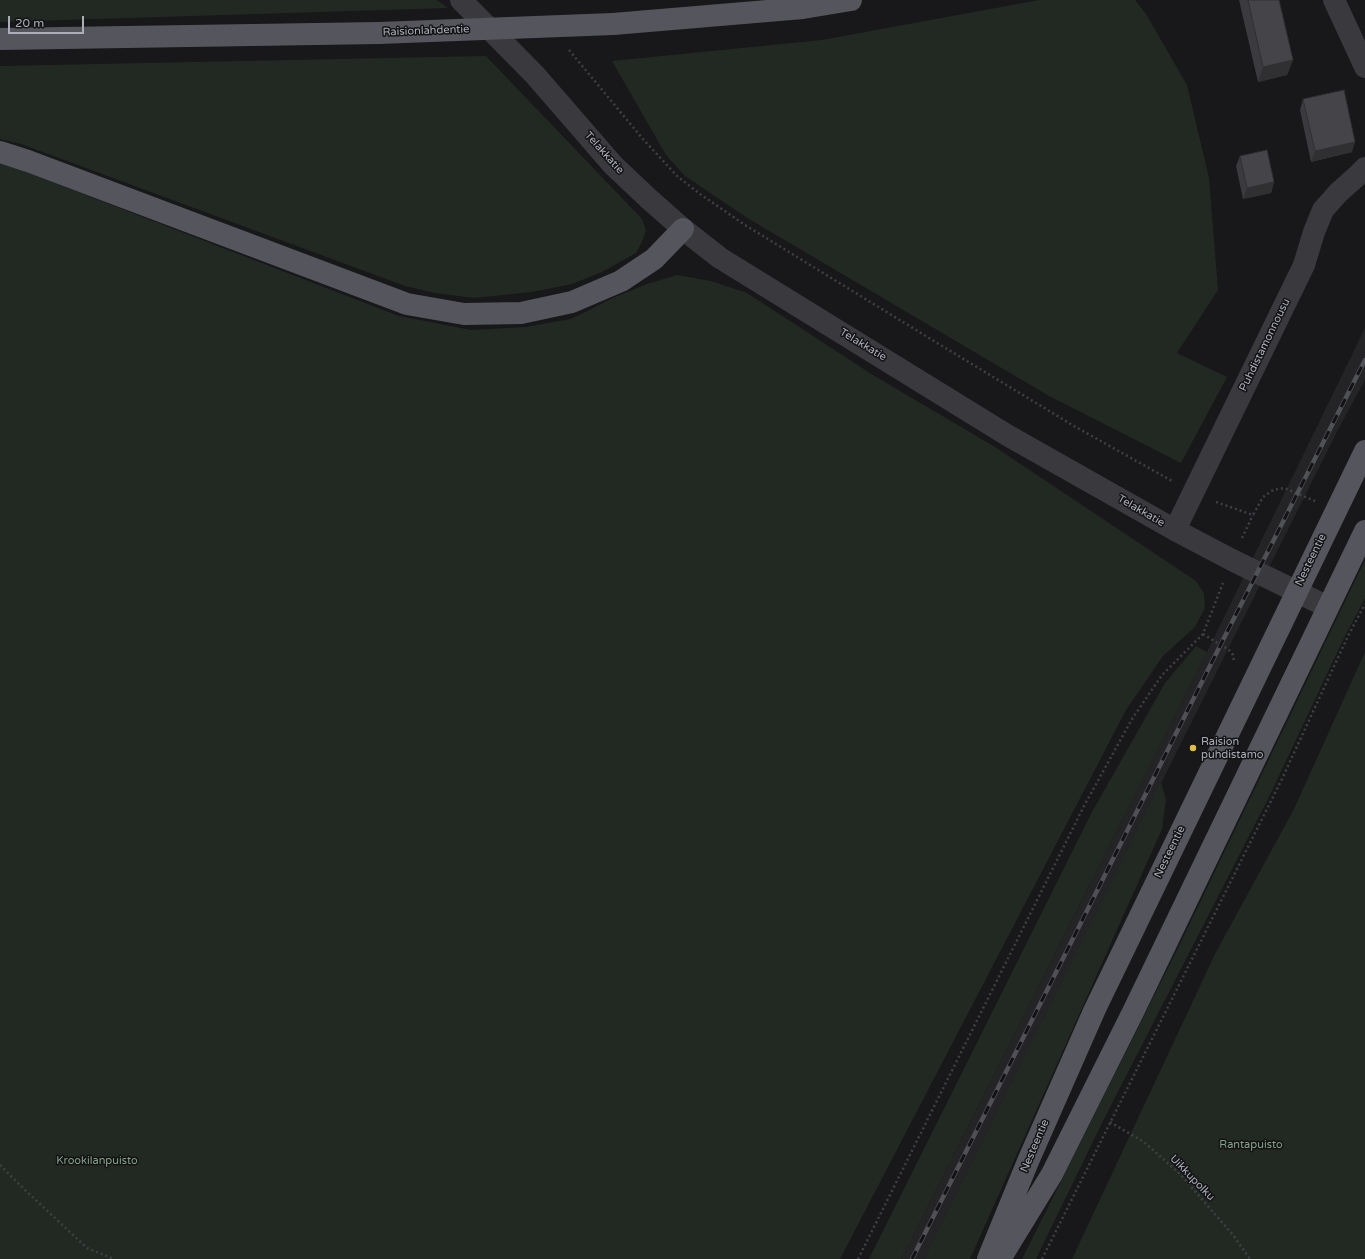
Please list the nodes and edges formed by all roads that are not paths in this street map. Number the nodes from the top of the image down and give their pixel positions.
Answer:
1 (461, 0) edge
2 (851, 0) edge
3 (1334, 0) edge
4 (0, 39) edge
5 (1365, 67) edge
6 (0, 152) edge
7 (1365, 168) edge
8 (683, 229) junction
9 (1365, 451) edge
10 (1175, 530) junction
11 (1365, 531) edge
12 (1296, 592) junction
13 (1328, 607) junction
14 (988, 1259) edge
15 (1000, 1259) edge

1 - 8 street, Telakkatie
2 - 4 main road, Raisionlahdentie, bridge
3 - 5 street
6 - 8 main road
7 - 10 street, Puhdistamonnousu
8 - 10 street, Telakkatie
9 - 12 main road, Nesteentie
10 - 12 street, Telakkatie
11 - 13 main road
12 - 13 street, Telakkatie
12 - 14 main road, Nesteentie
13 - 15 main road

